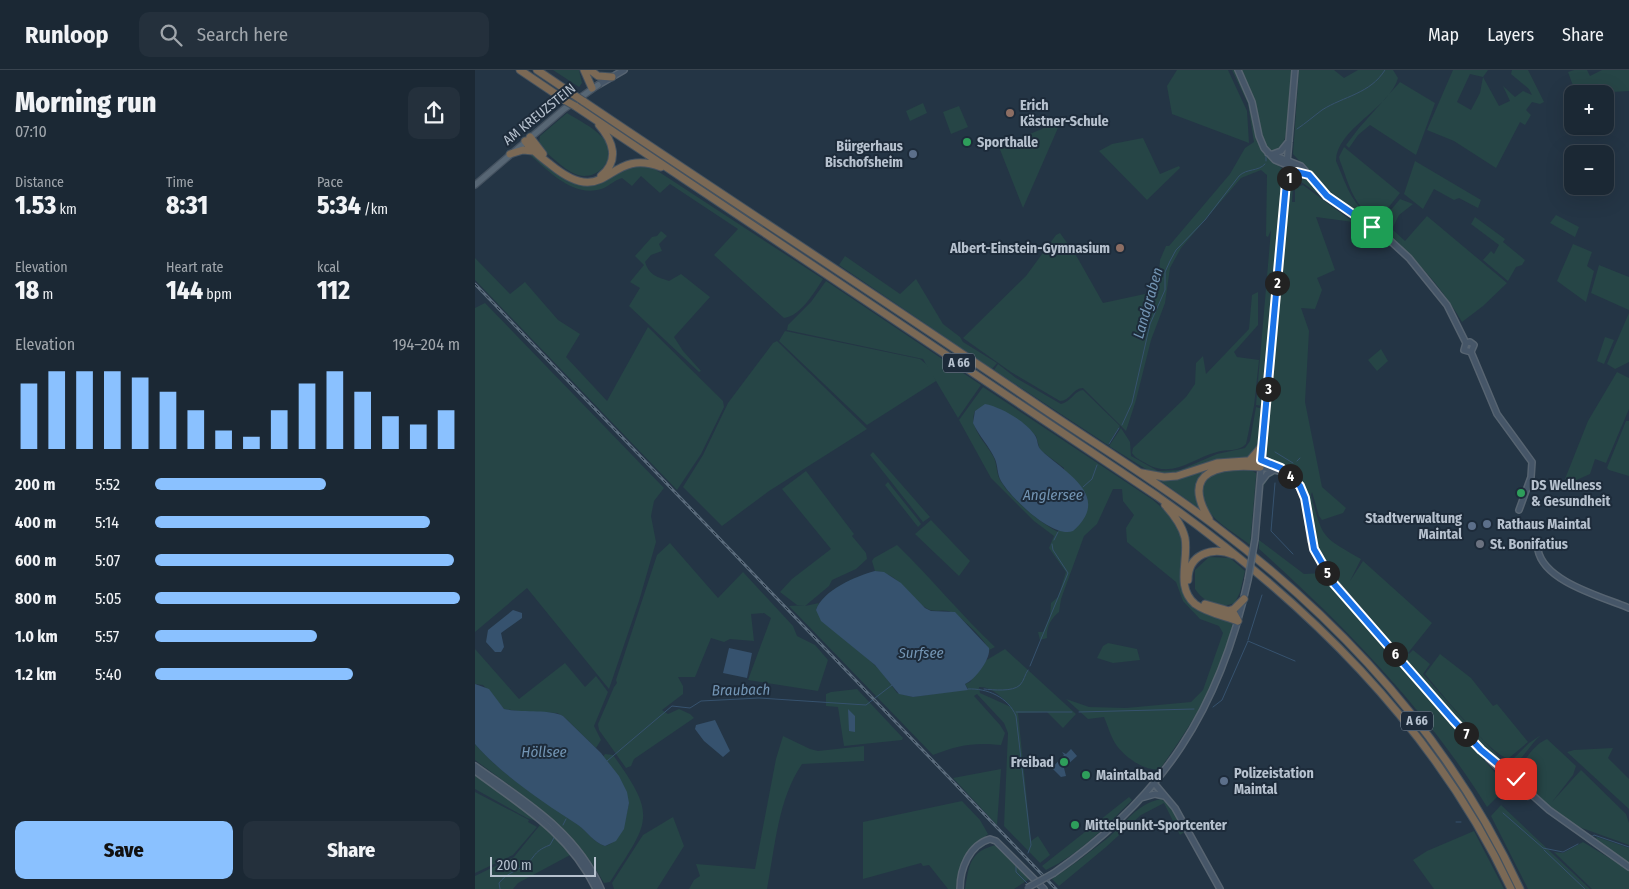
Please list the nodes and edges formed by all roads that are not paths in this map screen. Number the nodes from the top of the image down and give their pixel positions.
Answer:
1 (520, 70) edge
2 (537, 70) edge
3 (584, 70) edge
4 (589, 70) edge
5 (624, 70) edge
6 (1238, 70) edge
7 (1295, 70) edge
8 (612, 77) junction
9 (595, 86) junction
10 (590, 116) junction
11 (527, 139) junction
12 (1289, 140) junction
13 (533, 151) junction
14 (1271, 153) junction
15 (510, 154) junction
16 (1288, 160) junction
17 (1287, 167) junction
18 (1301, 171) junction
19 (673, 172) junction
20 (1309, 175) junction
21 (1286, 183) junction
22 (475, 185) edge
23 (1262, 446) junction
24 (1250, 460) junction
25 (1261, 464) junction
26 (1275, 470) junction
27 (1138, 472) junction
28 (1288, 474) junction
29 (1259, 485) junction
30 (1157, 496) junction
31 (1519, 510) dead end
32 (1212, 523) junction
33 (1538, 550) dead end
34 (1246, 562) junction
35 (1244, 599) junction
36 (1629, 608) edge
37 (1228, 611) junction
38 (1238, 621) junction
39 (475, 766) edge
40 (475, 772) edge
41 (1154, 783) junction
42 (1167, 797) junction
43 (1141, 798) junction
44 (1629, 867) edge
45 (596, 889) edge
46 (601, 889) edge
47 (961, 889) edge
48 (1026, 889) edge
49 (1044, 889) edge
50 (1220, 889) edge
51 (1511, 889) edge
52 (1521, 889) edge

1 - 10 highway, A 66, bridge
2 - 27 highway, A 66, bridge
3 - 9 highway
4 - 8 highway
4 - 9 highway
5 - 8 main road, AM KREUZSTEIN
6 - 14 main road
7 - 12 main road
8 - 9 main road, AM KREUZSTEIN
9 - 11 main road, AM KREUZSTEIN
10 - 11 highway
10 - 19 highway, A 66
11 - 13 highway
11 - 15 main road, AM KREUZSTEIN
12 - 14 main road
12 - 16 main road
13 - 15 highway
13 - 19 highway
14 - 16 main road
14 - 17 main road
15 - 22 main road, AM KREUZSTEIN
16 - 17 main road
16 - 20 main road
17 - 18 main road
17 - 21 main road
18 - 20 main road
18 - 21 main road
19 - 30 highway, A 66
20 - 31 main road
21 - 23 main road
23 - 24 highway
23 - 25 main road
24 - 25 highway
24 - 27 highway
25 - 26 main road
25 - 28 main road
25 - 29 main road
25 - 32 highway
26 - 28 main road
26 - 29 main road
27 - 32 highway, A 66
28 - 44 main road
29 - 35 main road, bridge
30 - 34 highway, A 66
30 - 38 highway
32 - 52 highway, A 66
33 - 36 main road
34 - 37 highway
34 - 51 highway, A 66
35 - 37 highway
35 - 38 main road
37 - 38 highway
38 - 41 main road
39 - 46 main road
40 - 45 main road
41 - 42 main road
41 - 43 main road
42 - 43 main road
42 - 50 main road
43 - 48 main road, bridge
47 - 49 main road

